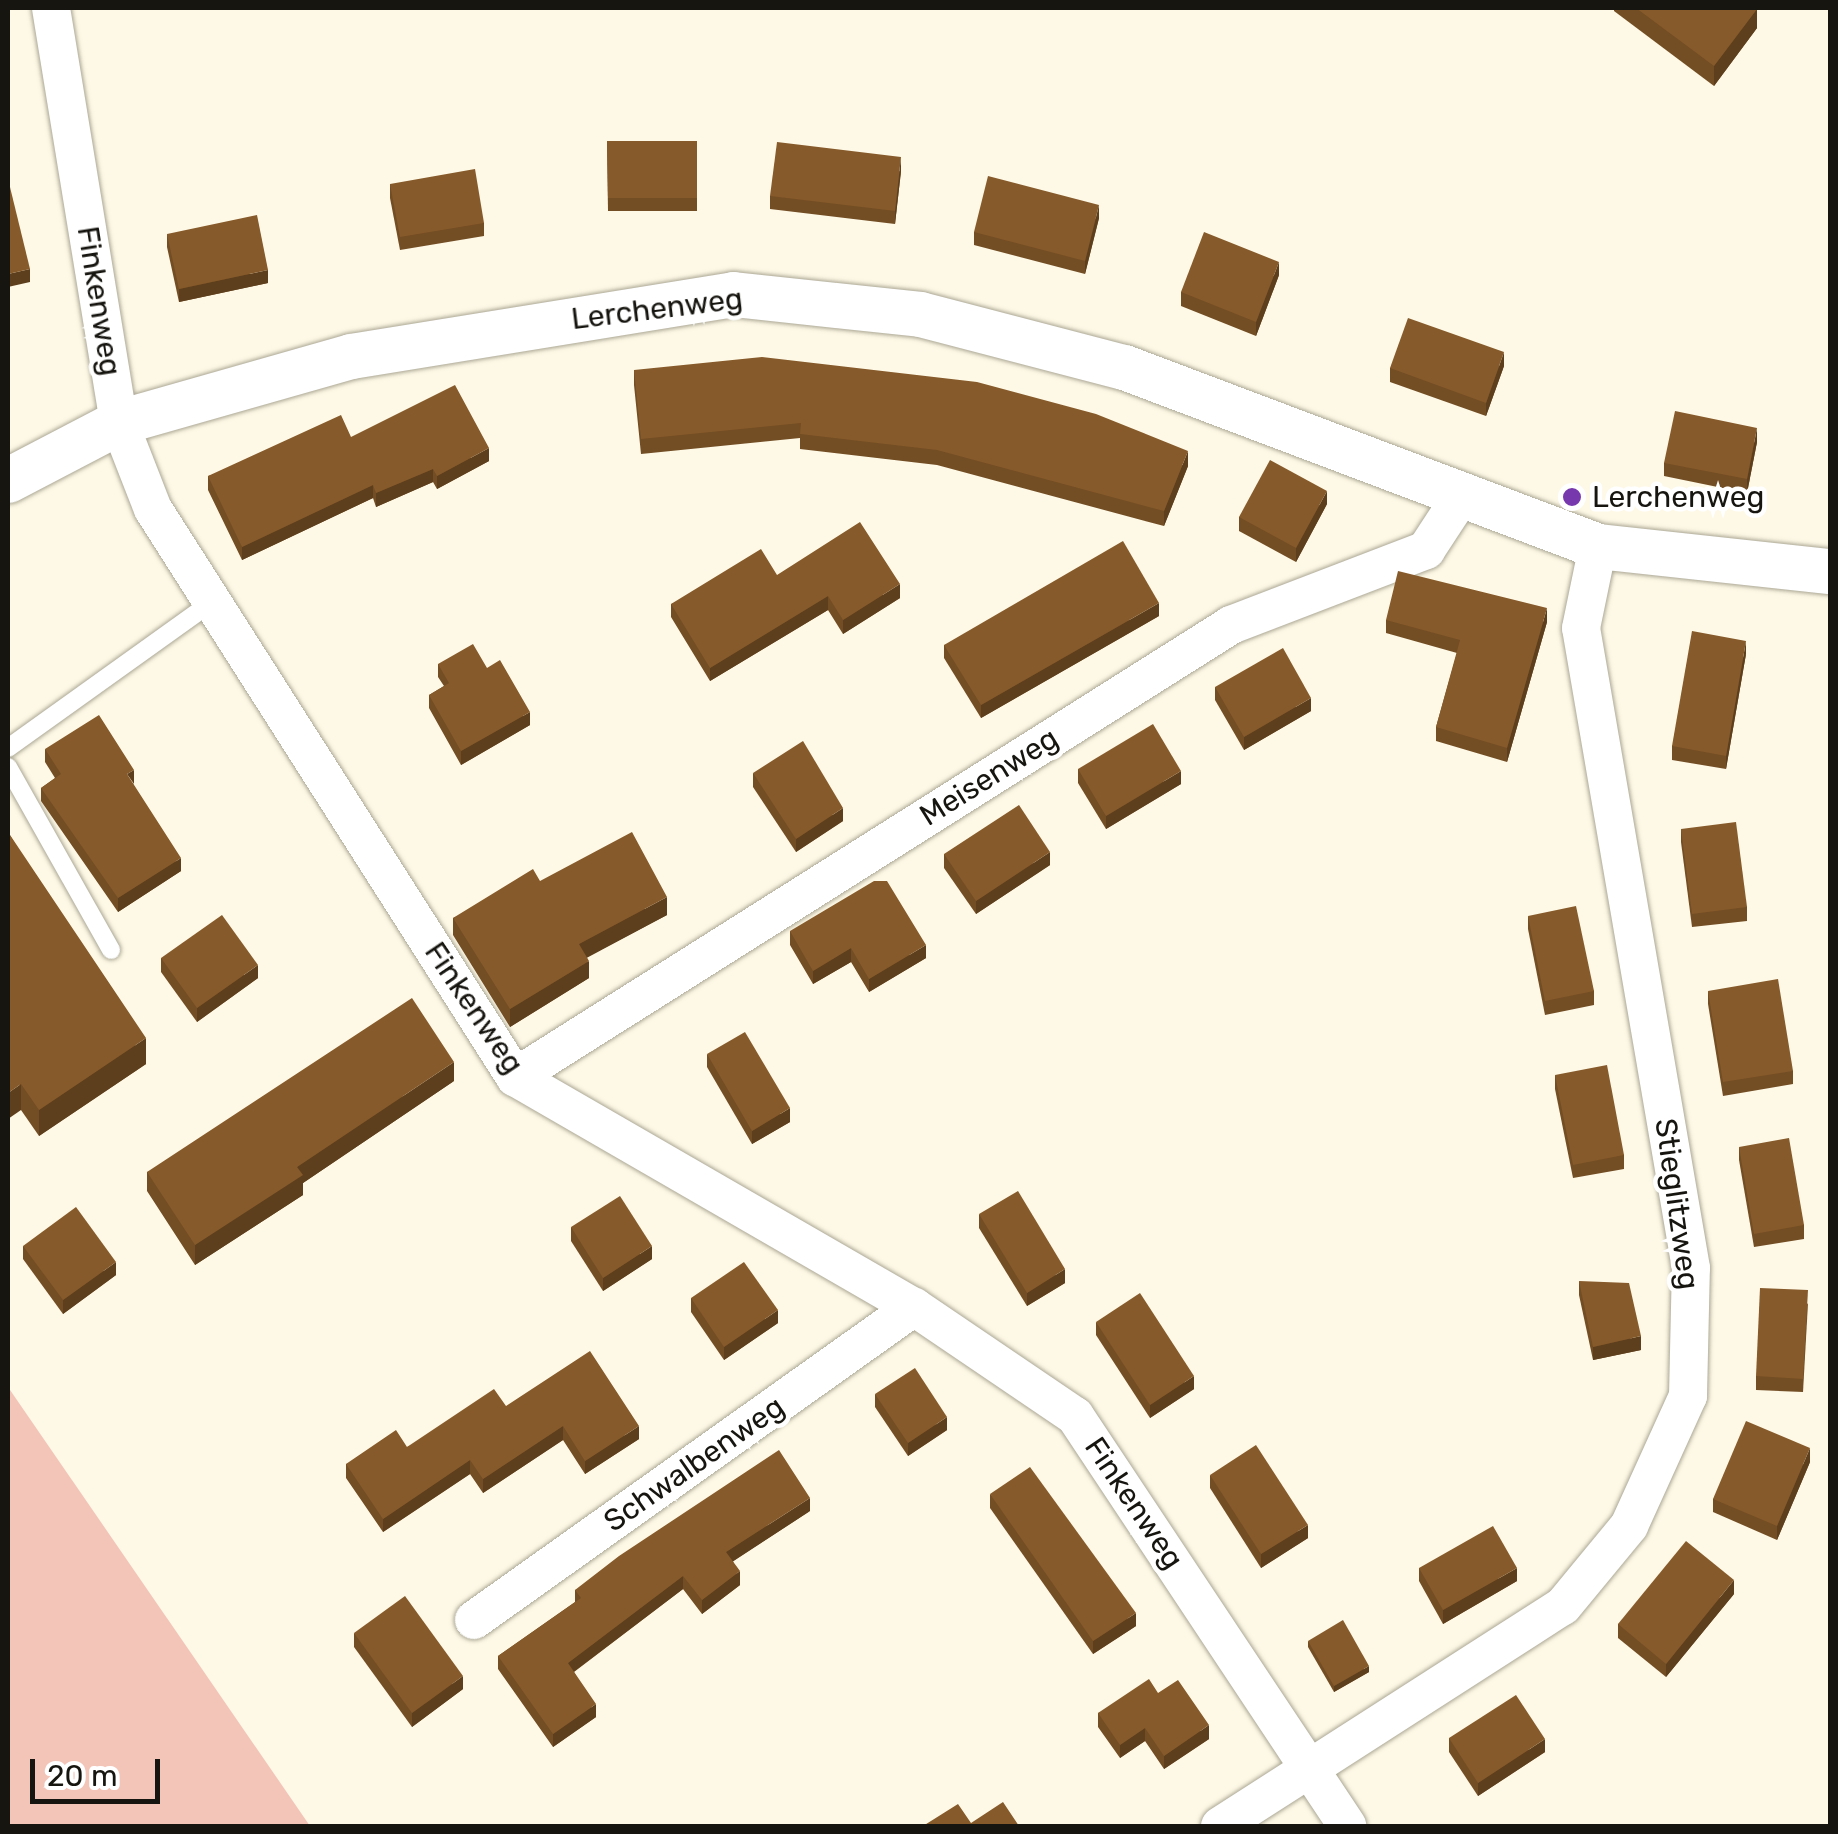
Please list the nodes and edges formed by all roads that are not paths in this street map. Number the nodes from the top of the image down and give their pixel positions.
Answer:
1 (51, 8) edge
2 (119, 422) junction
3 (8, 480) edge
4 (1462, 495) junction
5 (1598, 546) junction
6 (1830, 571) edge
7 (212, 602) junction
8 (8, 748) edge
9 (8, 767) edge
10 (111, 950) dead end
11 (514, 1077) junction
12 (914, 1307) junction
13 (474, 1620) dead end
14 (1314, 1768) junction
15 (1220, 1826) edge
16 (1347, 1826) edge

1 - 2 street, Finkenweg
2 - 3 street, Lerchenweg
2 - 4 street, Lerchenweg
2 - 7 street, Finkenweg
4 - 5 street, Lerchenweg
4 - 11 street, Meisenweg
5 - 6 street, Lerchenweg
5 - 14 street, Stieglitzweg
7 - 8 lane
7 - 11 street, Finkenweg
9 - 10 lane
11 - 12 street, Finkenweg
12 - 13 street, Schwalbenweg
12 - 14 street, Finkenweg
14 - 15 street, Stieglitzweg
14 - 16 street, Finkenweg

